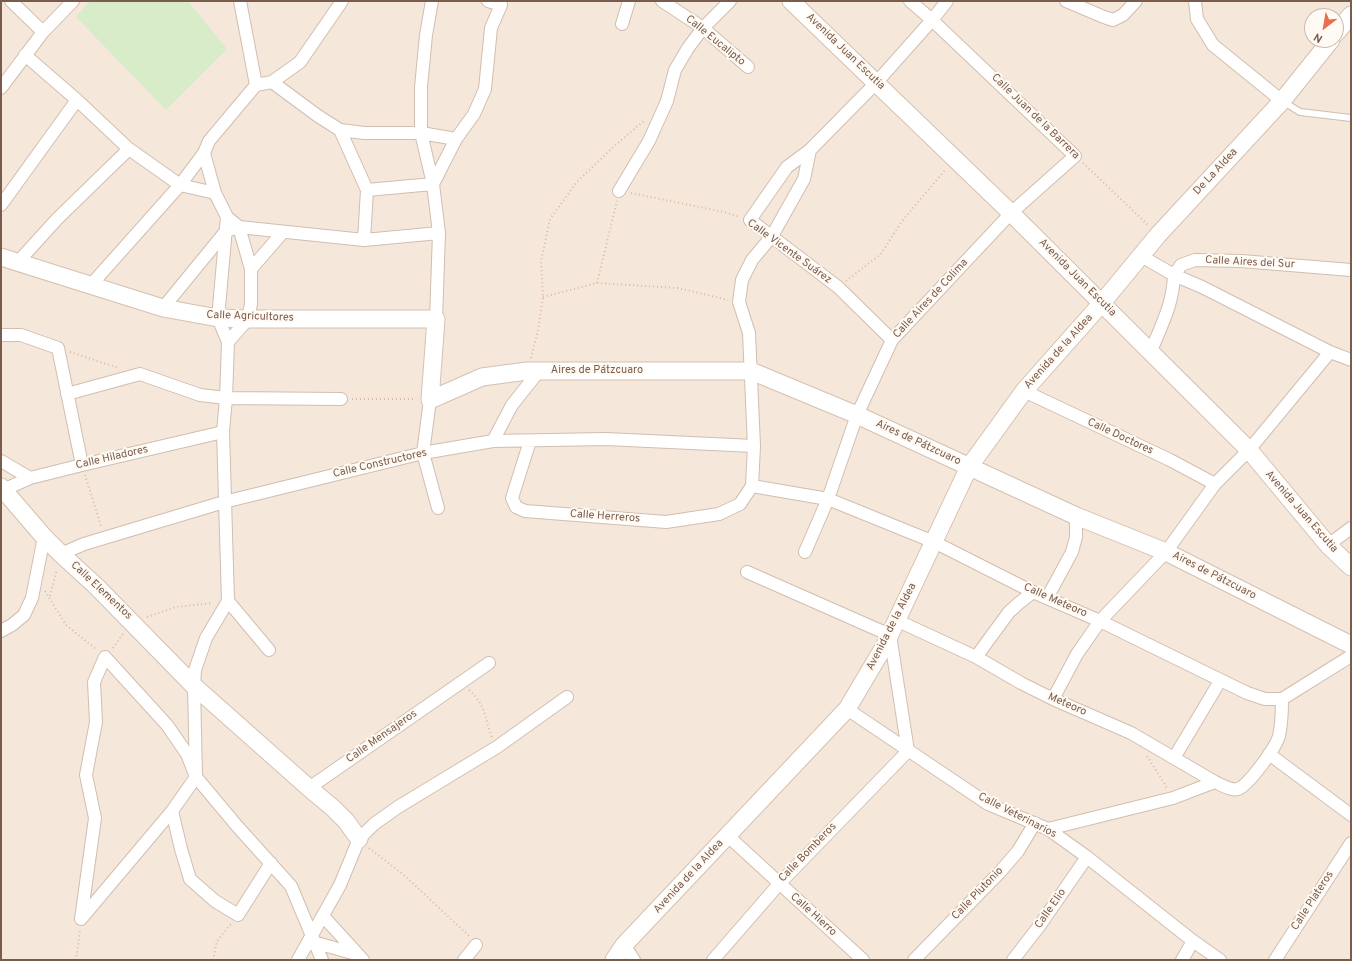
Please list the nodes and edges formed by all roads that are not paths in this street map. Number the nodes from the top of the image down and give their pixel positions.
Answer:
1 (11, 1) edge
2 (73, 1) edge
3 (240, 1) edge
4 (342, 1) edge
5 (432, 1) edge
6 (488, 1) edge
7 (629, 1) edge
8 (662, 1) edge
9 (730, 1) edge
10 (791, 1) edge
11 (910, 1) edge
12 (947, 1) edge
13 (1066, 1) edge
14 (1136, 1) edge
15 (1195, 1) edge
16 (504, 3) edge
17 (1351, 15) edge
18 (932, 20) junction
19 (1344, 23) edge
20 (622, 24) dead end
21 (703, 28) junction
22 (43, 32) junction
23 (1324, 48) edge
24 (25, 56) junction
25 (748, 68) dead end
26 (272, 82) junction
27 (876, 83) junction
28 (256, 85) junction
29 (1, 88) edge
30 (77, 100) junction
31 (1282, 101) junction
32 (1351, 118) edge
33 (340, 130) junction
34 (421, 133) junction
35 (456, 139) junction
36 (129, 149) junction
37 (810, 150) junction
38 (204, 153) junction
39 (1075, 156) joint
40 (434, 184) junction
41 (180, 185) junction
42 (367, 190) junction
43 (619, 191) road end
44 (215, 193) junction
45 (1, 205) edge
46 (1011, 213) junction
47 (228, 217) junction
48 (239, 227) junction
49 (226, 230) junction
50 (283, 232) junction
51 (439, 233) junction
52 (772, 236) junction
53 (364, 240) junction
54 (1141, 256) junction
55 (1, 257) edge
56 (18, 262) junction
57 (251, 269) junction
58 (1351, 270) edge
59 (1174, 275) junction
60 (90, 286) junction
61 (1101, 304) junction
62 (163, 308) junction
63 (218, 318) junction
64 (248, 319) junction
65 (436, 319) junction
66 (1, 335) edge
67 (892, 340) junction
68 (228, 342) junction
69 (1150, 351) junction
70 (1330, 352) junction
71 (1351, 360) edge
72 (533, 371) junction
73 (751, 371) junction
74 (1024, 391) junction
75 (67, 394) junction
76 (226, 398) junction
77 (341, 399) road end
78 (430, 400) junction
79 (857, 415) junction
80 (223, 432) junction
81 (493, 441) junction
82 (530, 441) junction
83 (754, 446) junction
84 (1249, 450) junction
85 (424, 453) junction
86 (1, 461) edge
87 (82, 464) junction
88 (969, 467) junction
89 (30, 478) junction
90 (1215, 484) junction
91 (752, 486) junction
92 (2, 488) edge
93 (828, 499) junction
94 (224, 502) junction
95 (438, 508) dead end
96 (1076, 516) junction
97 (1351, 528) edge
98 (44, 537) junction
99 (934, 542) junction
100 (1328, 545) junction
101 (805, 552) dead end
102 (1166, 552) junction
103 (61, 554) junction
104 (1351, 567) edge
105 (747, 572) dead end
106 (1033, 592) junction
107 (1047, 598) junction
108 (228, 601) junction
109 (1100, 621) junction
110 (893, 628) junction
111 (1, 631) edge
112 (1351, 645) edge
113 (269, 650) dead end
114 (1351, 656) edge
115 (976, 657) junction
116 (489, 663) dead end
117 (1220, 681) junction
118 (194, 686) junction
119 (567, 697) dead end
120 (1053, 699) junction
121 (1282, 699) junction
122 (847, 709) junction
123 (908, 751) junction
124 (1269, 754) junction
125 (1174, 758) junction
126 (196, 777) junction
127 (1215, 782) junction
128 (309, 788) junction
129 (172, 811) junction
130 (1351, 815) edge
131 (1035, 823) junction
132 (1048, 829) junction
133 (728, 836) junction
134 (359, 839) junction
135 (1351, 843) edge
136 (1087, 858) junction
137 (271, 863) junction
138 (779, 884) junction
139 (323, 916) junction
140 (312, 940) junction
141 (1193, 941) junction
142 (476, 944) road end
143 (624, 945) junction
144 (360, 957) edge
145 (298, 960) edge
146 (322, 960) edge
147 (464, 960) edge
148 (614, 960) edge
149 (634, 960) edge
150 (713, 960) edge
151 (863, 960) edge
152 (914, 960) edge
153 (1013, 960) edge
154 (1182, 960) edge
155 (1220, 960) edge
156 (1275, 960) edge

1 - 22 street
2 - 22 street
3 - 28 street
4 - 26 street
5 - 34 street
6 - 16 street
7 - 20 street
8 - 21 street, Calle Eucalipto
9 - 21 street
10 - 27 street, Avenida Juan Escutia
11 - 18 street, Calle Juan de la Barrera
12 - 18 street
13 - 14 street
15 - 31 street
16 - 35 street
17 - 19 street
18 - 27 street
18 - 39 street, Calle Juan de la Barrera
21 - 25 street, Calle Eucalipto
21 - 43 street
22 - 24 street
23 - 31 street, De La Aldea
24 - 29 street
24 - 30 street
26 - 28 street
26 - 33 street
27 - 37 street
27 - 46 street, Avenida Juan Escutia
28 - 38 street
30 - 36 street
30 - 45 street
31 - 32 lane
31 - 54 street, De La Aldea
33 - 34 street
33 - 42 street
34 - 35 street
34 - 40 street
35 - 40 street
36 - 41 street
36 - 56 street
37 - 52 street
37 - 52 street, Calle Vicente Suárez
38 - 41 street
38 - 44 street
39 - 46 street, Calle Aires de Colima
40 - 42 street
40 - 51 street
41 - 44 street
41 - 60 street
42 - 53 street
44 - 47 street
46 - 61 street, Avenida Juan Escutia
46 - 67 street, Calle Aires de Colima
47 - 48 street
47 - 49 street
48 - 49 street
48 - 50 street
48 - 57 street
49 - 62 street
49 - 63 street
50 - 53 street
50 - 57 street
51 - 53 street
51 - 65 street
52 - 67 street, Calle Vicente Suárez
52 - 73 street
54 - 59 street
54 - 61 street, De La Aldea
55 - 56 street, Calle Agricultores
56 - 60 street, Calle Agricultores
57 - 64 street
58 - 59 street, Calle Aires del Sur
59 - 69 street
59 - 70 street
60 - 62 street, Calle Agricultores
61 - 69 street, Avenida Juan Escutia
61 - 74 street, Avenida de la Aldea
62 - 63 street, Calle Agricultores
63 - 64 street, Calle Agricultores
63 - 68 street
64 - 65 street, Calle Agricultores
64 - 68 street
65 - 78 street
66 - 75 street
67 - 79 street, Calle Aires de Colima
68 - 76 street
69 - 84 street, Avenida Juan Escutia
70 - 71 street
70 - 84 street
72 - 73 street, Aires de Pátzcuaro
72 - 78 street
72 - 81 street, Aires de Pátzcuaro
73 - 79 street, Aires de Pátzcuaro
73 - 83 street
74 - 88 street, Avenida de la Aldea
74 - 90 street, Calle Doctores
75 - 76 street
75 - 87 street
76 - 77 street
76 - 80 street
78 - 85 street
79 - 88 street, Aires de Pátzcuaro
79 - 93 street, Calle Aires de Colima
80 - 87 street, Calle Hiladores
80 - 94 street
81 - 82 street, Calle Constructores
81 - 85 street, Calle Constructores
82 - 83 street, Calle Constructores
82 - 91 street, Calle Herreros
83 - 91 street
84 - 90 street
84 - 100 street, Avenida Juan Escutia
85 - 94 street, Calle Constructores
85 - 95 street
86 - 89 street
87 - 89 street, Calle Hiladores
88 - 96 street, Aires de Pátzcuaro
88 - 99 street, Avenida de la Aldea
89 - 92 street, Calle Hiladores
90 - 102 street
91 - 93 street, Calle Meteoro
92 - 98 street, Calle Elementos
93 - 99 street, Calle Meteoro
93 - 101 street, Calle Aires de Colima
94 - 103 street, Calle Constructores
94 - 108 street
96 - 102 street, Aires de Pátzcuaro
96 - 107 street
97 - 100 street
98 - 103 street, Calle Elementos
98 - 111 street
99 - 106 street, Calle Meteoro
99 - 110 street, Avenida de la Aldea
100 - 104 street, Avenida Juan Escutia
102 - 109 street
102 - 112 street, Aires de Pátzcuaro
103 - 118 street, Calle Elementos
105 - 110 street, Meteoro
106 - 107 street, Calle Meteoro
106 - 115 street
107 - 109 street, Calle Meteoro
108 - 113 street
108 - 118 street
109 - 117 street, Calle Meteoro
109 - 120 street
110 - 115 street, Meteoro
110 - 122 street, Avenida de la Aldea
110 - 123 street
114 - 121 street
115 - 120 street, Meteoro
116 - 128 street, Calle Mensajeros
117 - 121 street, Calle Meteoro
117 - 125 street
118 - 126 street
118 - 128 street
119 - 134 street
120 - 125 street, Meteoro
121 - 124 street
122 - 123 street, Calle Veterinarios
122 - 133 street, Avenida de la Aldea
123 - 131 street, Calle Veterinarios
123 - 138 street, Calle Bomberos
124 - 127 street, Meteoro
124 - 130 street
125 - 127 street, Meteoro
126 - 129 street
126 - 129 street
126 - 137 street
127 - 132 street
128 - 134 street
129 - 137 street
131 - 132 street, Calle Veterinarios
131 - 152 street, Calle Plutonio
132 - 136 street, Calle Veterinarios
133 - 138 street, Calle Hierro
133 - 143 street, Avenida de la Aldea
134 - 139 street
135 - 156 street, Calle Plateros
136 - 141 street, Calle Veterinarios
136 - 153 street, Calle Elio
137 - 140 street
138 - 150 street, Calle Bomberos
138 - 151 street, Calle Hierro
139 - 140 street
139 - 144 street
140 - 144 street
140 - 145 street
140 - 146 street
141 - 154 street
141 - 155 street, Calle Veterinarios
142 - 147 street
143 - 148 street, Avenida de la Aldea
143 - 149 street

